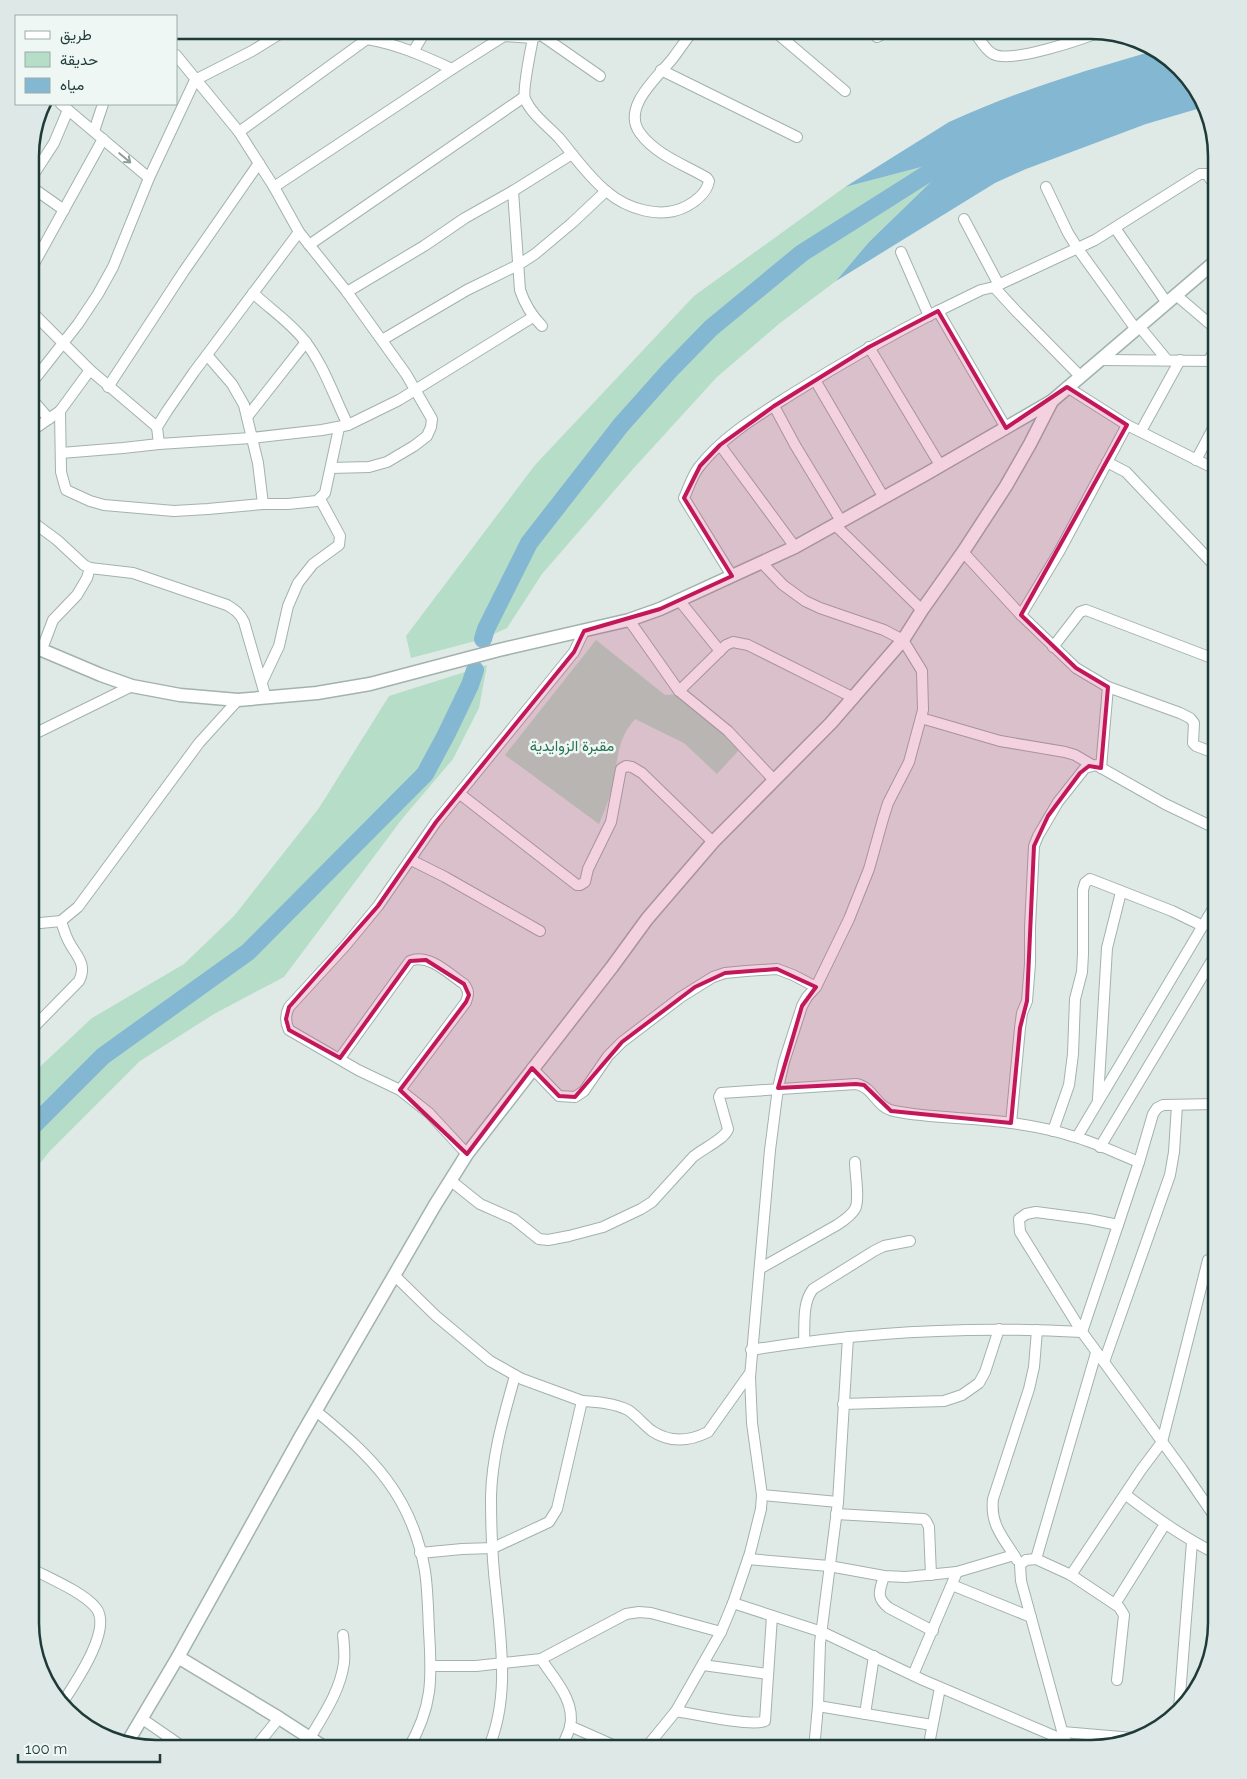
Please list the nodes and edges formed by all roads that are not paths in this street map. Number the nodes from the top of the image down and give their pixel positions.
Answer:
1 (271, 39) edge
2 (360, 39) edge
3 (376, 39) edge
4 (421, 39) edge
5 (493, 39) edge
6 (537, 39) edge
7 (540, 39) edge
8 (687, 39) edge
9 (783, 39) edge
10 (980, 39) edge
11 (1078, 39) edge
12 (413, 52) junction
13 (178, 59) edge
14 (452, 69) junction
15 (661, 70) junction
16 (600, 76) dead end
17 (195, 80) junction
18 (845, 91) dead end
19 (524, 97) junction
20 (104, 105) edge
21 (64, 107) edge
22 (94, 131) junction
23 (239, 132) junction
24 (797, 137) dead end
25 (103, 139) junction
26 (572, 154) junction
27 (259, 163) junction
28 (39, 166) edge
29 (1208, 173) edge
30 (149, 178) junction
31 (274, 187) junction
32 (1046, 187) dead end
33 (512, 191) junction
34 (606, 191) junction
35 (39, 192) edge
36 (64, 210) junction
37 (964, 219) dead end
38 (1115, 228) junction
39 (299, 232) junction
40 (309, 245) junction
41 (1078, 249) junction
42 (901, 252) dead end
43 (39, 255) edge
44 (518, 265) junction
45 (1208, 268) edge
46 (997, 286) junction
47 (347, 292) junction
48 (253, 294) junction
49 (1171, 299) junction
50 (934, 313) junction
51 (532, 317) junction
52 (39, 319) edge
53 (1208, 324) edge
54 (542, 326) dead end
55 (1137, 327) junction
56 (382, 340) junction
57 (306, 342) junction
58 (64, 344) junction
59 (869, 347) junction
60 (207, 355) junction
61 (1100, 360) junction
62 (1167, 360) junction
63 (1180, 360) junction
64 (1208, 361) edge
65 (90, 370) junction
66 (39, 375) edge
67 (1080, 376) junction
68 (815, 380) junction
69 (108, 386) junction
70 (1067, 388) junction
71 (416, 389) junction
72 (1052, 401) junction
73 (774, 406) junction
74 (39, 408) edge
75 (60, 411) junction
76 (247, 417) junction
77 (48, 419) junction
78 (1127, 425) junction
79 (39, 426) edge
80 (343, 426) junction
81 (157, 427) junction
82 (1006, 428) junction
83 (1141, 431) junction
84 (252, 438) junction
85 (1208, 438) edge
86 (159, 444) junction
87 (720, 444) junction
88 (60, 453) junction
89 (1196, 460) junction
90 (1107, 462) junction
91 (940, 466) junction
92 (1208, 466) edge
93 (331, 468) junction
94 (884, 498) junction
95 (320, 499) junction
96 (263, 504) junction
97 (838, 523) junction
98 (39, 527) edge
99 (794, 547) junction
100 (963, 552) junction
101 (1208, 559) edge
102 (762, 563) junction
103 (90, 568) junction
104 (732, 576) junction
105 (679, 600) junction
106 (922, 610) junction
107 (1021, 615) junction
108 (629, 620) junction
109 (584, 632) junction
110 (903, 640) junction
111 (39, 642) edge
112 (1053, 647) junction
113 (39, 648) edge
114 (720, 651) junction
115 (1208, 657) edge
116 (262, 682) junction
117 (132, 686) junction
118 (1108, 687) junction
119 (679, 691) junction
120 (266, 698) junction
121 (854, 698) junction
122 (238, 700) junction
123 (921, 718) junction
124 (39, 732) edge
125 (1208, 751) edge
126 (1096, 766) junction
127 (774, 780) junction
128 (460, 794) junction
129 (1208, 825) edge
130 (713, 842) junction
131 (411, 860) junction
132 (1121, 892) junction
133 (1208, 919) edge
134 (61, 920) junction
135 (39, 923) edge
136 (1204, 926) junction
137 (540, 931) dead end
138 (1208, 967) edge
139 (816, 987) junction
140 (39, 1022) edge
141 (340, 1058) junction
142 (532, 1068) junction
143 (778, 1088) junction
144 (400, 1090) junction
145 (1097, 1101) junction
146 (1208, 1104) edge
147 (1177, 1106) junction
148 (1011, 1123) junction
149 (1053, 1130) junction
150 (1077, 1137) junction
151 (1100, 1147) junction
152 (467, 1154) junction
153 (855, 1162) dead end
154 (1139, 1162) junction
155 (450, 1180) junction
156 (1118, 1225) junction
157 (910, 1241) dead end
158 (1208, 1260) dead end
159 (761, 1268) junction
160 (394, 1275) junction
161 (1000, 1330) junction
162 (1037, 1330) junction
163 (1082, 1332) junction
164 (848, 1336) junction
165 (804, 1341) junction
166 (752, 1350) junction
167 (1096, 1353) junction
168 (1104, 1362) junction
169 (750, 1373) junction
170 (515, 1376) junction
171 (582, 1401) junction
172 (843, 1404) junction
173 (316, 1411) junction
174 (1162, 1442) junction
175 (1126, 1494) junction
176 (762, 1496) junction
177 (838, 1502) junction
178 (1208, 1507) edge
179 (836, 1514) junction
180 (1165, 1524) junction
181 (1192, 1542) junction
182 (493, 1548) junction
183 (1208, 1550) edge
184 (420, 1553) junction
185 (1014, 1555) junction
186 (748, 1559) junction
187 (1036, 1559) junction
188 (1020, 1565) junction
189 (829, 1566) junction
190 (957, 1572) junction
191 (39, 1573) edge
192 (931, 1575) junction
193 (1071, 1575) junction
194 (884, 1576) junction
195 (952, 1585) junction
196 (733, 1603) junction
197 (1116, 1604) junction
198 (772, 1616) junction
199 (1031, 1616) junction
200 (933, 1631) junction
201 (721, 1632) junction
202 (822, 1632) junction
203 (344, 1635) dead end
204 (874, 1656) junction
205 (178, 1657) junction
206 (541, 1659) junction
207 (503, 1664) junction
208 (703, 1665) junction
209 (432, 1666) junction
210 (768, 1674) junction
211 (913, 1676) junction
212 (1117, 1680) dead end
213 (940, 1688) junction
214 (66, 1697) edge
215 (1179, 1700) edge
216 (818, 1706) junction
217 (676, 1711) junction
218 (865, 1714) junction
219 (141, 1718) junction
220 (279, 1718) junction
221 (932, 1725) junction
222 (570, 1726) junction
223 (130, 1737) edge
224 (310, 1738) junction
225 (173, 1740) edge
226 (261, 1740) edge
227 (313, 1740) edge
228 (413, 1740) edge
229 (491, 1740) edge
230 (565, 1740) edge
231 (602, 1740) edge
232 (652, 1740) edge
233 (815, 1740) edge
234 (930, 1740) edge
235 (1064, 1740) edge
236 (1066, 1740) edge

1 - 17 street
2 - 23 street
3 - 12 street
4 - 12 street
5 - 14 street
6 - 19 street
7 - 16 street
8 - 15 street
9 - 18 street
10 - 11 street
12 - 14 street
13 - 17 street
14 - 31 street
15 - 24 street
15 - 34 street
17 - 23 street
17 - 30 street
19 - 26 street
19 - 40 street
20 - 22 street
21 - 22 street
21 - 28 street
22 - 25 street
23 - 27 street
25 -> 30 street
25 - 36 street
26 - 33 street
26 - 34 street
27 - 31 street
27 - 69 street
29 - 38 street
30 - 58 street
31 - 39 street
32 - 41 street
33 - 44 street
33 - 47 street
34 - 44 street
35 - 36 street
36 - 43 street
37 - 46 street
38 - 41 street
38 - 49 street
39 - 40 street
39 - 48 street
40 - 47 street
41 - 46 street
41 - 55 street
42 - 50 street
44 - 51 street
44 - 56 street
45 - 49 street
46 - 50 street
46 - 67 street
47 - 56 street
48 - 57 street
48 - 60 street
49 - 53 street
49 - 55 street
50 - 59 street
50 - 82 street
51 - 54 street
51 - 71 street
52 - 58 street
55 - 61 street
55 - 62 street
56 - 71 street
57 - 76 street
57 - 80 street
58 - 65 street
58 - 66 street
59 - 68 street
59 - 91 street
60 - 76 street
60 - 81 street
61 - 62 street
61 - 67 street
62 - 63 street
63 - 64 street
63 - 83 street
65 - 69 street
65 - 75 street
67 - 70 street
68 - 73 street
68 - 94 street
69 - 81 street
70 - 72 street
70 - 78 street
71 - 80 street
71 - 93 street
72 - 82 street
72 - 100 street
73 - 87 street
73 - 97 street
74 - 77 street
75 - 77 street
75 - 88 street
76 - 84 street
77 - 79 street
78 - 83 street
78 - 90 street
80 - 84 street
80 - 93 street
81 - 86 street
82 - 91 street
83 - 89 street
84 - 86 street
84 - 96 street
85 - 89 street
86 - 88 street
87 - 99 street
87 - 104 street
88 - 96 street
89 - 92 street
90 - 101 street
90 - 107 street
91 - 94 street
93 - 95 street
94 - 97 street
95 - 96 street
95 - 116 street
97 - 99 street
97 - 106 street
98 - 103 street
99 - 102 street
100 - 106 street
100 - 107 street
102 - 104 street
102 - 110 street
103 - 111 street
103 - 116 street
104 - 105 street
105 - 108 street
105 - 114 street
106 - 110 street
107 - 112 street
108 - 109 street
108 - 119 street
109 - 120 street
109 - 128 street
110 - 121 street
110 - 123 street
112 - 115 street
112 - 118 street
113 - 117 street
114 - 119 street
114 - 121 street
116 - 120 street
117 - 122 street
117 - 124 street
118 - 125 street
118 - 126 street
119 - 127 street
120 - 122 street
121 - 127 street
122 - 134 street
123 - 126 street
123 - 139 street
126 - 129 street
126 - 148 street
127 - 130 street
128 - 130 street
128 - 131 street
130 - 142 street
131 - 137 street
131 - 141 street
132 - 136 street
132 - 145 street
132 - 149 street
133 - 136 street
134 - 135 street
134 - 140 street
136 - 145 street
138 - 151 street
139 - 142 street
139 - 143 street
141 - 144 street
141 - 144 street
142 - 152 street
143 - 148 street
143 - 155 street
143 - 159 street
144 - 152 street
145 - 150 street
146 - 147 street
147 - 154 street
147 - 168 street
148 - 149 street
149 - 150 street
150 - 151 street
151 - 154 street
152 - 155 street
153 - 159 street
154 - 156 street
155 - 160 street
156 - 163 street
156 - 163 street
157 - 165 street
158 - 174 street
159 - 166 street
160 - 170 street
160 - 173 street
161 - 162 street
161 - 164 street
161 - 172 street
162 - 163 street
162 - 185 street
163 - 167 street
164 - 165 street
164 - 172 street
165 - 166 street
166 - 169 street
167 - 168 street
167 - 187 street
168 - 174 street
169 - 171 street
169 - 176 street
170 - 171 street
170 - 182 street
171 - 182 street
172 - 177 street
173 - 184 street
173 - 205 street
174 - 175 street
174 - 178 street
175 - 180 street
175 - 193 street
176 - 177 street
176 - 186 street
177 - 179 street
179 - 189 street
179 - 192 street
180 - 181 street
180 - 197 street
181 - 183 street
181 - 215 street
182 - 184 street
182 - 207 street
184 - 209 street
185 - 188 street
185 - 190 street
186 - 189 street
186 - 196 street
187 - 188 street
187 - 193 street
188 - 199 street
189 - 194 street
189 - 202 street
190 - 192 street
190 - 195 street
191 - 214 street
192 - 194 street
193 - 197 street
194 - 200 street
195 - 199 street
195 - 200 street
196 - 198 street
196 - 201 street
197 - 212 street
198 - 202 street
198 - 210 street
199 - 236 street
200 - 211 street
201 - 206 street
201 - 208 street
202 - 204 street
202 - 216 street
203 - 224 street
204 - 211 street
204 - 218 street
205 - 219 street
205 - 220 street
206 - 207 street
206 - 222 street
207 - 209 street
207 - 229 street
208 - 210 street
208 - 217 street
209 - 228 street
210 - 217 street
211 - 213 street
213 - 221 street
213 - 235 street
216 - 218 street
216 - 233 street
217 - 232 street
218 - 221 street
219 - 223 street
219 - 225 street
220 - 224 street
220 - 226 street
221 - 234 street
222 - 230 street
222 - 231 street
224 - 227 street

